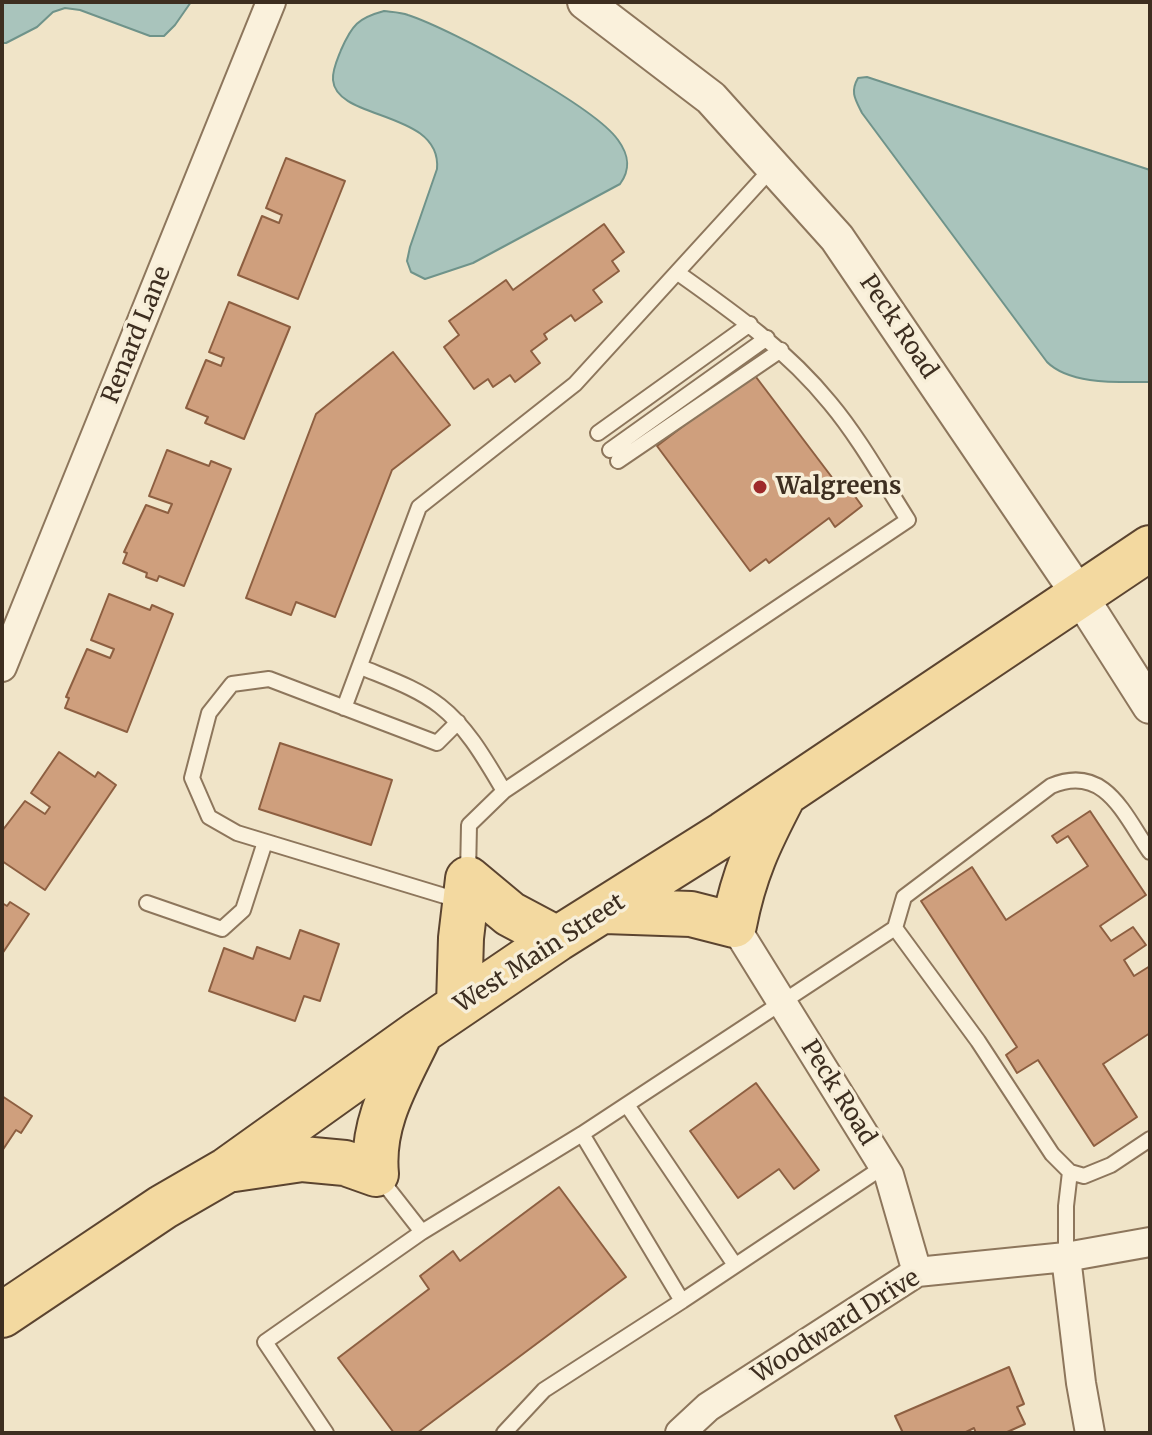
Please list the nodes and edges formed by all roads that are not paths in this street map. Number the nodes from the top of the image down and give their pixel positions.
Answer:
1 (271, 2) edge
2 (585, 2) edge
3 (774, 166) junction
4 (678, 273) junction
5 (750, 324) junction
6 (767, 338) junction
7 (781, 350) junction
8 (598, 433) dead end
9 (1150, 548) edge
10 (1080, 596) junction
11 (2, 667) edge
12 (361, 667) junction
13 (1150, 706) edge
14 (344, 708) junction
15 (458, 722) junction
16 (504, 791) junction
17 (784, 794) junction
18 (265, 842) junction
19 (1150, 852) edge
20 (467, 891) junction
21 (147, 903) dead end
22 (605, 911) junction
23 (734, 925) junction
24 (895, 928) junction
25 (557, 939) junction
26 (782, 1002) junction
27 (459, 1005) junction
28 (420, 1032) junction
29 (627, 1105) junction
30 (582, 1134) junction
31 (1150, 1139) edge
32 (883, 1167) junction
33 (227, 1170) junction
34 (1070, 1172) junction
35 (376, 1174) junction
36 (422, 1232) junction
37 (1150, 1242) edge
38 (1066, 1257) junction
39 (735, 1265) junction
40 (917, 1272) junction
41 (682, 1301) junction
42 (2, 1315) edge
43 (326, 1433) edge
44 (504, 1433) edge
45 (680, 1433) edge
46 (1090, 1433) edge

1 - 11 street, Renard Lane
2 - 3 street, Peck Road
3 - 4 lane
3 - 10 street, Peck Road
4 - 5 lane
4 - 12 lane
5 - 6 lane
5 - 8 lane
6 - 7 lane
6 - 7 lane
7 - 16 lane
9 - 10 main road, West Main Street
10 - 13 street, Peck Road
10 - 17 main road, West Main Street
12 - 14 lane
12 - 15 lane
14 - 15 lane
14 - 18 lane
15 - 16 lane
16 - 20 lane
17 - 22 main road, West Main Street
17 - 23 main road
18 - 20 lane
18 - 21 lane
19 - 24 lane
20 - 25 main road
20 - 27 main road
22 - 23 main road
22 - 25 main road, West Main Street
23 - 26 street, Peck Road
24 - 26 lane
24 - 34 lane
25 - 27 main road, West Main Street
26 - 29 lane
26 - 32 street, Peck Road
27 - 28 main road, West Main Street
28 - 33 main road, West Main Street
28 - 35 main road
29 - 30 lane
29 - 39 lane
30 - 36 lane
30 - 41 lane
31 - 34 lane
32 - 39 lane
32 - 40 street, Peck Road
33 - 35 main road
33 - 42 main road, West Main Street
34 - 38 lane
35 - 36 lane
36 - 43 lane
37 - 38 street, Woodward Drive
38 - 40 street, Woodward Drive
38 - 46 street
39 - 41 lane
40 - 45 street, Woodward Drive
41 - 44 lane

